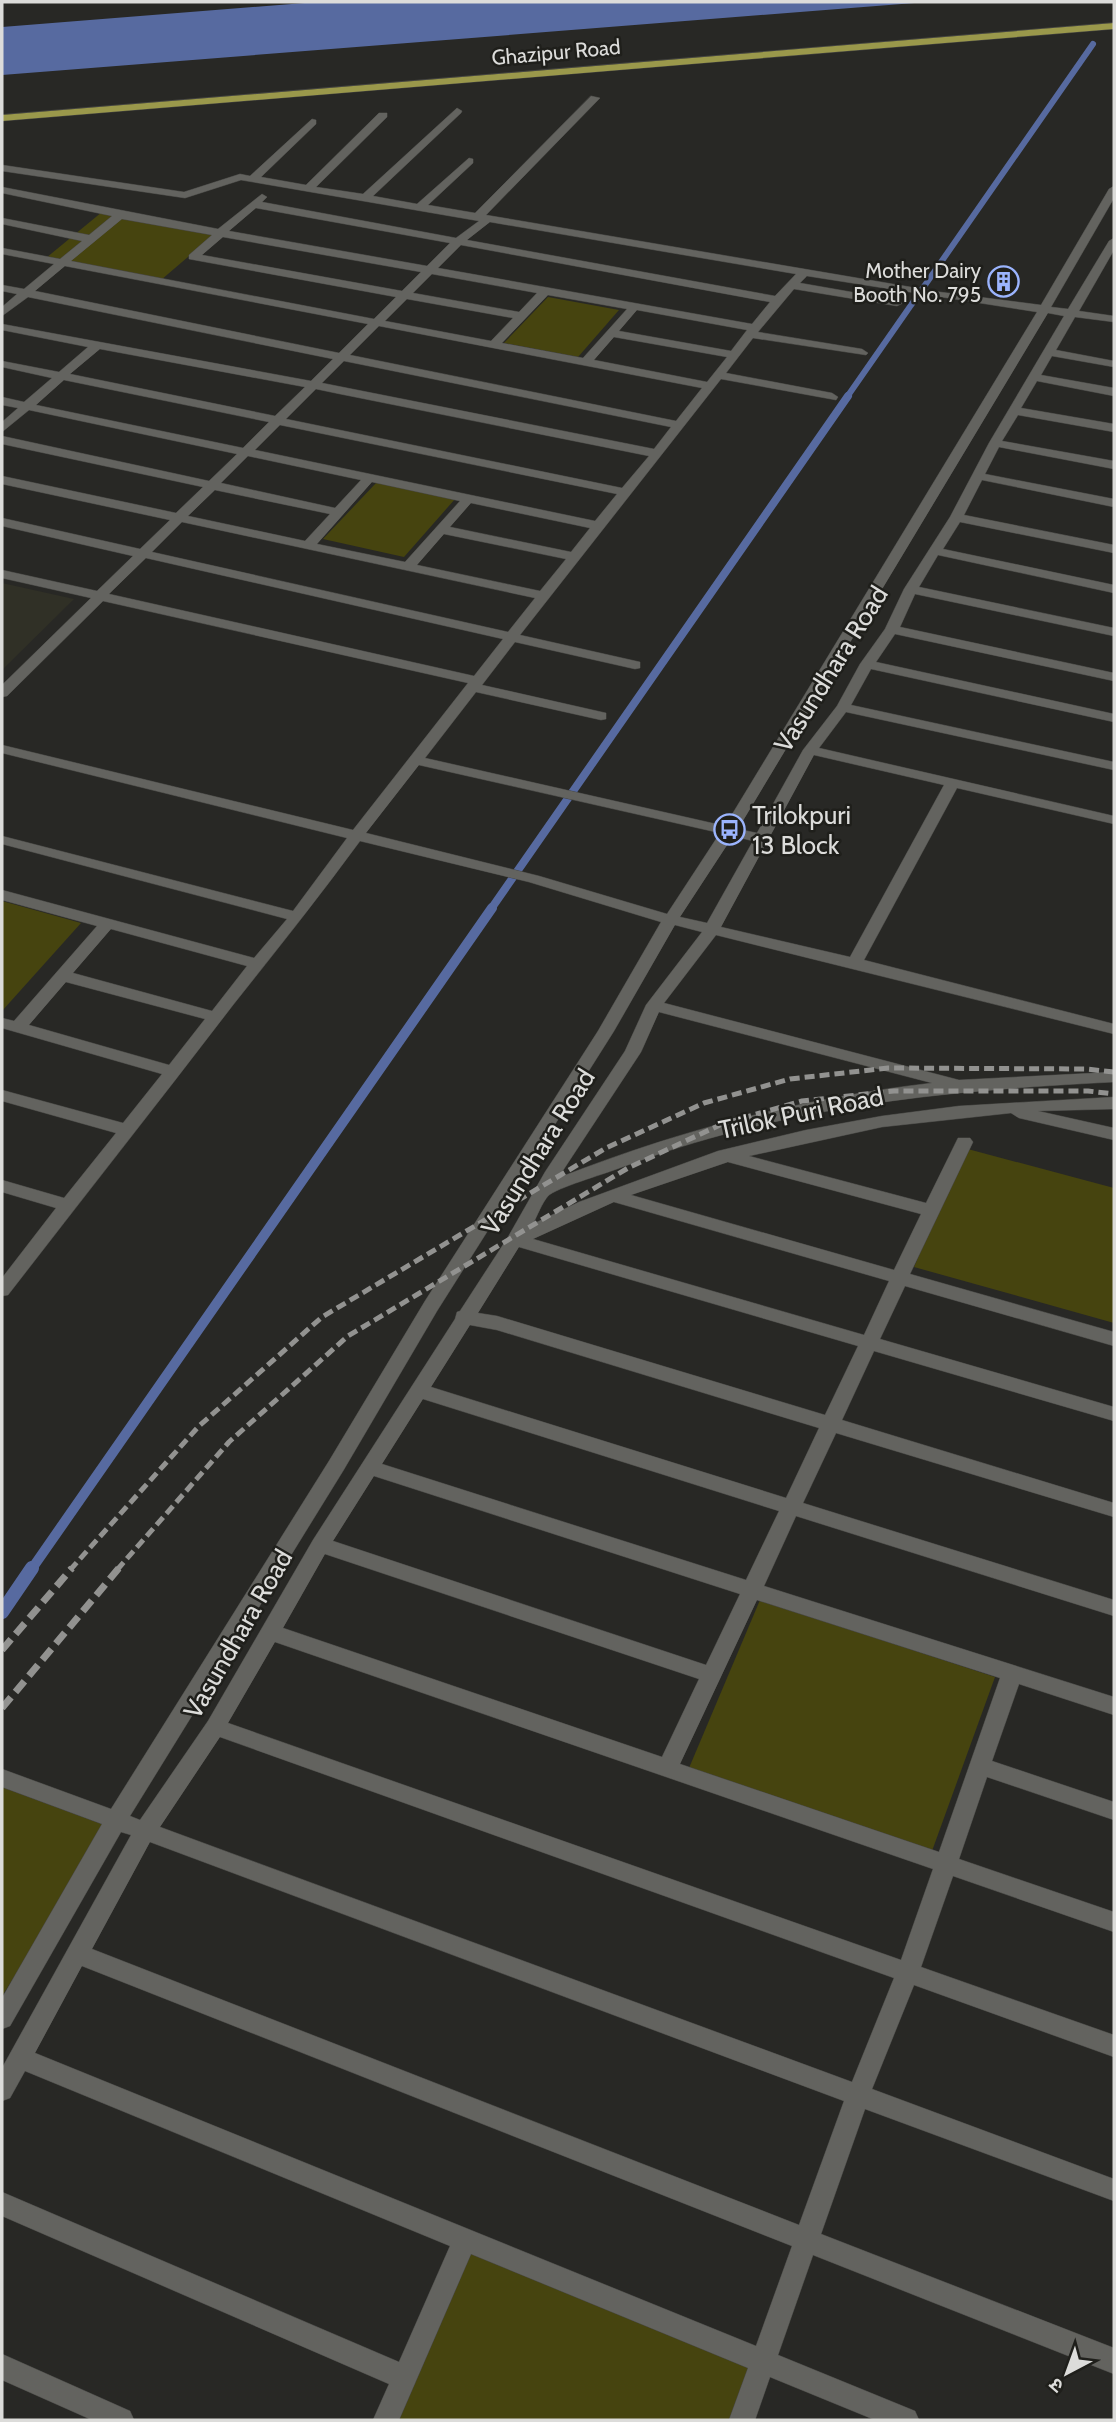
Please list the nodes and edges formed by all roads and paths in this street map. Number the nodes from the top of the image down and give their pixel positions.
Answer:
1 (1114, 26) edge
2 (1114, 37) edge
3 (595, 98) dead end
4 (457, 111) dead end
5 (383, 115) dead end
6 (2, 118) edge
7 (312, 122) dead end
8 (2, 128) edge
9 (470, 161) dead end
10 (2, 168) edge
11 (254, 179) junction
12 (279, 183) junction
13 (309, 188) junction
14 (1114, 189) edge
15 (2, 190) edge
16 (365, 198) junction
17 (254, 204) junction
18 (420, 207) junction
19 (120, 215) junction
20 (483, 218) junction
21 (2, 221) edge
22 (221, 232) junction
23 (90, 239) junction
24 (1114, 241) edge
25 (460, 242) junction
26 (2, 251) edge
27 (61, 264) junction
28 (431, 270) junction
29 (806, 271) junction
30 (791, 285) junction
31 (2, 288) edge
32 (546, 290) junction
33 (24, 293) junction
34 (405, 295) junction
35 (777, 300) junction
36 (897, 303) dead end
37 (635, 306) junction
38 (1045, 309) junction
39 (2, 313) edge
40 (1073, 313) junction
41 (521, 316) junction
42 (1114, 319) edge
43 (377, 322) junction
44 (2, 327) edge
45 (753, 331) junction
46 (611, 333) junction
47 (97, 345) junction
48 (494, 345) junction
49 (1049, 352) junction
50 (862, 353) dead end
51 (734, 355) junction
52 (342, 356) junction
53 (586, 362) junction
54 (2, 364) edge
55 (1114, 364) edge
56 (61, 376) junction
57 (1034, 377) junction
58 (714, 381) junction
59 (313, 385) junction
60 (1114, 392) edge
61 (832, 397) dead end
62 (2, 401) edge
63 (28, 406) junction
64 (1015, 411) junction
65 (277, 421) junction
66 (678, 425) junction
67 (2, 428) edge
68 (1114, 428) edge
69 (2, 440) edge
70 (995, 443) junction
71 (246, 452) junction
72 (658, 454) junction
73 (1114, 465) edge
74 (978, 477) junction
75 (369, 478) junction
76 (2, 480) edge
77 (211, 485) junction
78 (625, 492) junction
79 (468, 499) junction
80 (1114, 503) edge
81 (337, 512) junction
82 (956, 517) junction
83 (179, 518) junction
84 (2, 522) edge
85 (599, 526) junction
86 (441, 529) junction
87 (308, 545) junction
88 (1114, 549) edge
89 (936, 551) junction
90 (143, 554) junction
91 (575, 557) junction
92 (408, 567) junction
93 (2, 574) edge
94 (911, 589) junction
95 (1114, 589) edge
96 (100, 596) junction
97 (544, 596) junction
98 (892, 629) junction
99 (1114, 632) edge
100 (512, 638) junction
101 (867, 664) junction
102 (635, 665) dead end
103 (1114, 677) edge
104 (475, 684) junction
105 (2, 693) edge
106 (843, 708) junction
107 (601, 716) dead end
108 (1114, 718) edge
109 (2, 749) edge
110 (810, 750) junction
111 (415, 760) junction
112 (1114, 766) edge
113 (952, 783) junction
114 (1114, 820) edge
115 (729, 831) junction
116 (356, 836) junction
117 (760, 838) junction
118 (2, 840) edge
119 (2, 895) edge
120 (298, 917) junction
121 (670, 919) junction
122 (107, 924) junction
123 (712, 929) junction
124 (855, 963) junction
125 (257, 964) junction
126 (64, 976) junction
127 (654, 1005) junction
128 (216, 1017) junction
129 (10, 1025) edge
130 (1114, 1029) edge
131 (172, 1071) junction
132 (1114, 1077) edge
133 (962, 1086) junction
134 (2, 1094) edge
135 (1114, 1102) edge
136 (996, 1107) junction
137 (126, 1130) junction
138 (1114, 1134) edge
139 (964, 1142) dead end
140 (724, 1156) junction
141 (569, 1181) junction
142 (2, 1186) edge
143 (508, 1186) junction
144 (541, 1192) junction
145 (613, 1196) junction
146 (70, 1206) junction
147 (585, 1208) junction
148 (933, 1211) junction
149 (515, 1240) junction
150 (899, 1278) junction
151 (5, 1279) edge
152 (463, 1317) junction
153 (1114, 1339) edge
154 (868, 1343) junction
155 (417, 1390) junction
156 (1114, 1414) edge
157 (830, 1422) junction
158 (371, 1468) junction
159 (790, 1508) junction
160 (1114, 1510) edge
161 (320, 1545) junction
162 (751, 1591) junction
163 (1114, 1608) edge
164 (271, 1632) junction
165 (1012, 1673) junction
166 (711, 1675) junction
167 (1114, 1706) edge
168 (215, 1727) junction
169 (979, 1765) junction
170 (667, 1769) junction
171 (2, 1778) edge
172 (1114, 1811) edge
173 (116, 1820) junction
174 (145, 1831) junction
175 (943, 1864) junction
176 (1114, 1922) edge
177 (78, 1954) junction
178 (908, 1973) junction
179 (2, 2019) edge
180 (1114, 2046) edge
181 (20, 2057) junction
182 (2, 2090) edge
183 (858, 2095) junction
184 (1114, 2190) edge
185 (2, 2204) edge
186 (465, 2241) junction
187 (806, 2242) junction
188 (1114, 2361) edge
189 (762, 2363) junction
190 (2, 2367) edge
191 (405, 2378) junction
192 (121, 2420) edge
193 (386, 2420) edge
194 (742, 2420) edge
195 (906, 2420) edge

1 - 6 main road, Ghazipur Road
2 - 8 main road, Ghazipur Road
3 - 20 street
4 - 16 street
5 - 13 street
7 - 11 street
9 - 18 street
10 - 11 street
11 - 12 street
12 - 13 street
12 - 17 street
13 - 16 street
14 - 38 street, Vasundhara Road
15 - 19 street
16 - 18 street
17 - 22 street
17 - 25 street
18 - 20 street
19 - 22 street
19 - 23 street
20 - 25 street
20 - 29 street
21 - 23 street
22 - 28 street
22 - 34 street
23 - 27 street
24 - 40 street, Vasundhara Road
25 - 28 street
25 - 35 street
26 - 27 street
27 - 33 street
27 - 43 street
28 - 32 street
28 - 34 street
29 - 30 street
29 - 38 street
30 - 35 street
30 - 36 street
31 - 33 street
32 - 37 street
32 - 41 street
33 - 39 street
33 - 52 street
34 - 41 street
34 - 43 street
35 - 45 street
37 - 45 street
37 - 46 street
38 - 40 street
38 - 115 street, Vasundhara Road
40 - 42 street
40 - 49 street, Vasundhara Road
41 - 48 street
43 - 48 street
43 - 52 street
44 - 47 street
45 - 50 street
45 - 51 street
46 - 51 street
46 - 53 street
47 - 56 street
47 - 59 street
48 - 53 street
49 - 55 street
49 - 57 street, Vasundhara Road
51 - 58 street
52 - 59 street
52 - 66 street
53 - 58 street
54 - 56 street
56 - 63 street
56 - 65 street
57 - 60 street
57 - 64 street, Vasundhara Road
58 - 61 street
58 - 66 street
59 - 65 street
59 - 72 street
62 - 63 street
63 - 67 street
63 - 71 street
64 - 68 street
64 - 70 street, Vasundhara Road
65 - 71 street
65 - 78 street
66 - 72 street
69 - 77 street
70 - 73 street
70 - 74 street, Vasundhara Road
71 - 75 street
71 - 77 street
72 - 78 street
74 - 80 street
74 - 82 street, Vasundhara Road
75 - 79 street
75 - 81 street
76 - 83 street
77 - 81 street
77 - 83 street
78 - 85 street
79 - 85 street
79 - 86 street
81 - 87 street
82 - 88 street
82 - 89 street, Vasundhara Road
83 - 87 street
83 - 90 street
84 - 90 street
85 - 91 street
86 - 91 street
86 - 92 street
87 - 92 street
89 - 94 street, Vasundhara Road
89 - 95 street
90 - 96 street
90 - 100 street
91 - 97 street
92 - 97 street
93 - 96 street
94 - 98 street, Vasundhara Road
94 - 99 street
96 - 104 street
96 - 105 street
97 - 100 street
98 - 101 street, Vasundhara Road
98 - 103 street
100 - 102 street
100 - 104 street
101 - 106 street, Vasundhara Road
101 - 108 street
104 - 107 street
104 - 111 street
106 - 110 street, Vasundhara Road
106 - 112 street
109 - 116 street
110 - 113 street
110 - 117 street, Vasundhara Road
111 - 115 street
111 - 116 street
113 - 114 street
113 - 124 street
115 - 117 street
115 - 121 street, Vasundhara Road
116 - 120 street
116 - 121 street
117 - 123 street, Vasundhara Road
118 - 120 street
119 - 122 street
120 - 125 street
121 - 123 street
121 - 143 street, Vasundhara Road
122 - 125 street
122 - 126 street
123 - 124 street
123 - 127 street, Vasundhara Road
124 - 130 street
125 - 128 street
126 - 128 street
126 - 129 street
127 - 133 street, Trilok Puri Road
127 - 144 street, Vasundhara Road
128 - 131 street
129 - 131 street
131 - 137 street
132 - 133 street, Trilok Puri Road
133 - 136 street
133 - 141 street, Trilok Puri Road
134 - 137 street
135 - 136 street, Trilok Puri Road
136 - 138 street
136 - 140 street, Trilok Puri Road
137 - 146 street
139 - 148 street
140 - 145 street, Trilok Puri Road
140 - 148 street
141 - 144 street, Trilok Puri Road
141 - 147 street
142 - 146 street
143 - 144 street
143 - 173 street, Vasundhara Road
144 - 149 street, Vasundhara Road
145 - 147 street, Trilok Puri Road
145 - 150 street
146 - 151 street
147 - 149 street, Trilok Puri Road
148 - 150 street
149 - 152 street, Vasundhara Road
149 - 154 street
150 - 153 street
150 - 154 street
152 - 155 street, Vasundhara Road
152 - 157 street
154 - 156 street
154 - 157 street
155 - 158 street, Vasundhara Road
155 - 159 street
157 - 159 street
157 - 160 street
158 - 161 street, Vasundhara Road
158 - 162 street
159 - 162 street
159 - 163 street
161 - 164 street, Vasundhara Road
161 - 166 street
162 - 165 street
162 - 166 street
164 - 168 street, Vasundhara Road
164 - 170 street
165 - 167 street
165 - 169 street
166 - 170 street
168 - 174 street, Vasundhara Road
168 - 178 street
169 - 172 street
169 - 175 street
170 - 175 street
171 - 173 street
173 - 174 street
173 - 179 street, Vasundhara Road
174 - 177 street, Vasundhara Road
174 - 183 street
175 - 176 street
175 - 178 street
177 - 181 street, Vasundhara Road
177 - 187 street
178 - 180 street
178 - 183 street
181 - 182 street, Vasundhara Road
181 - 186 street
183 - 184 street
183 - 187 street
185 - 191 street
186 - 189 street
186 - 191 street
187 - 188 street
187 - 189 street
189 - 194 street
189 - 195 street
190 - 192 street
191 - 193 street

